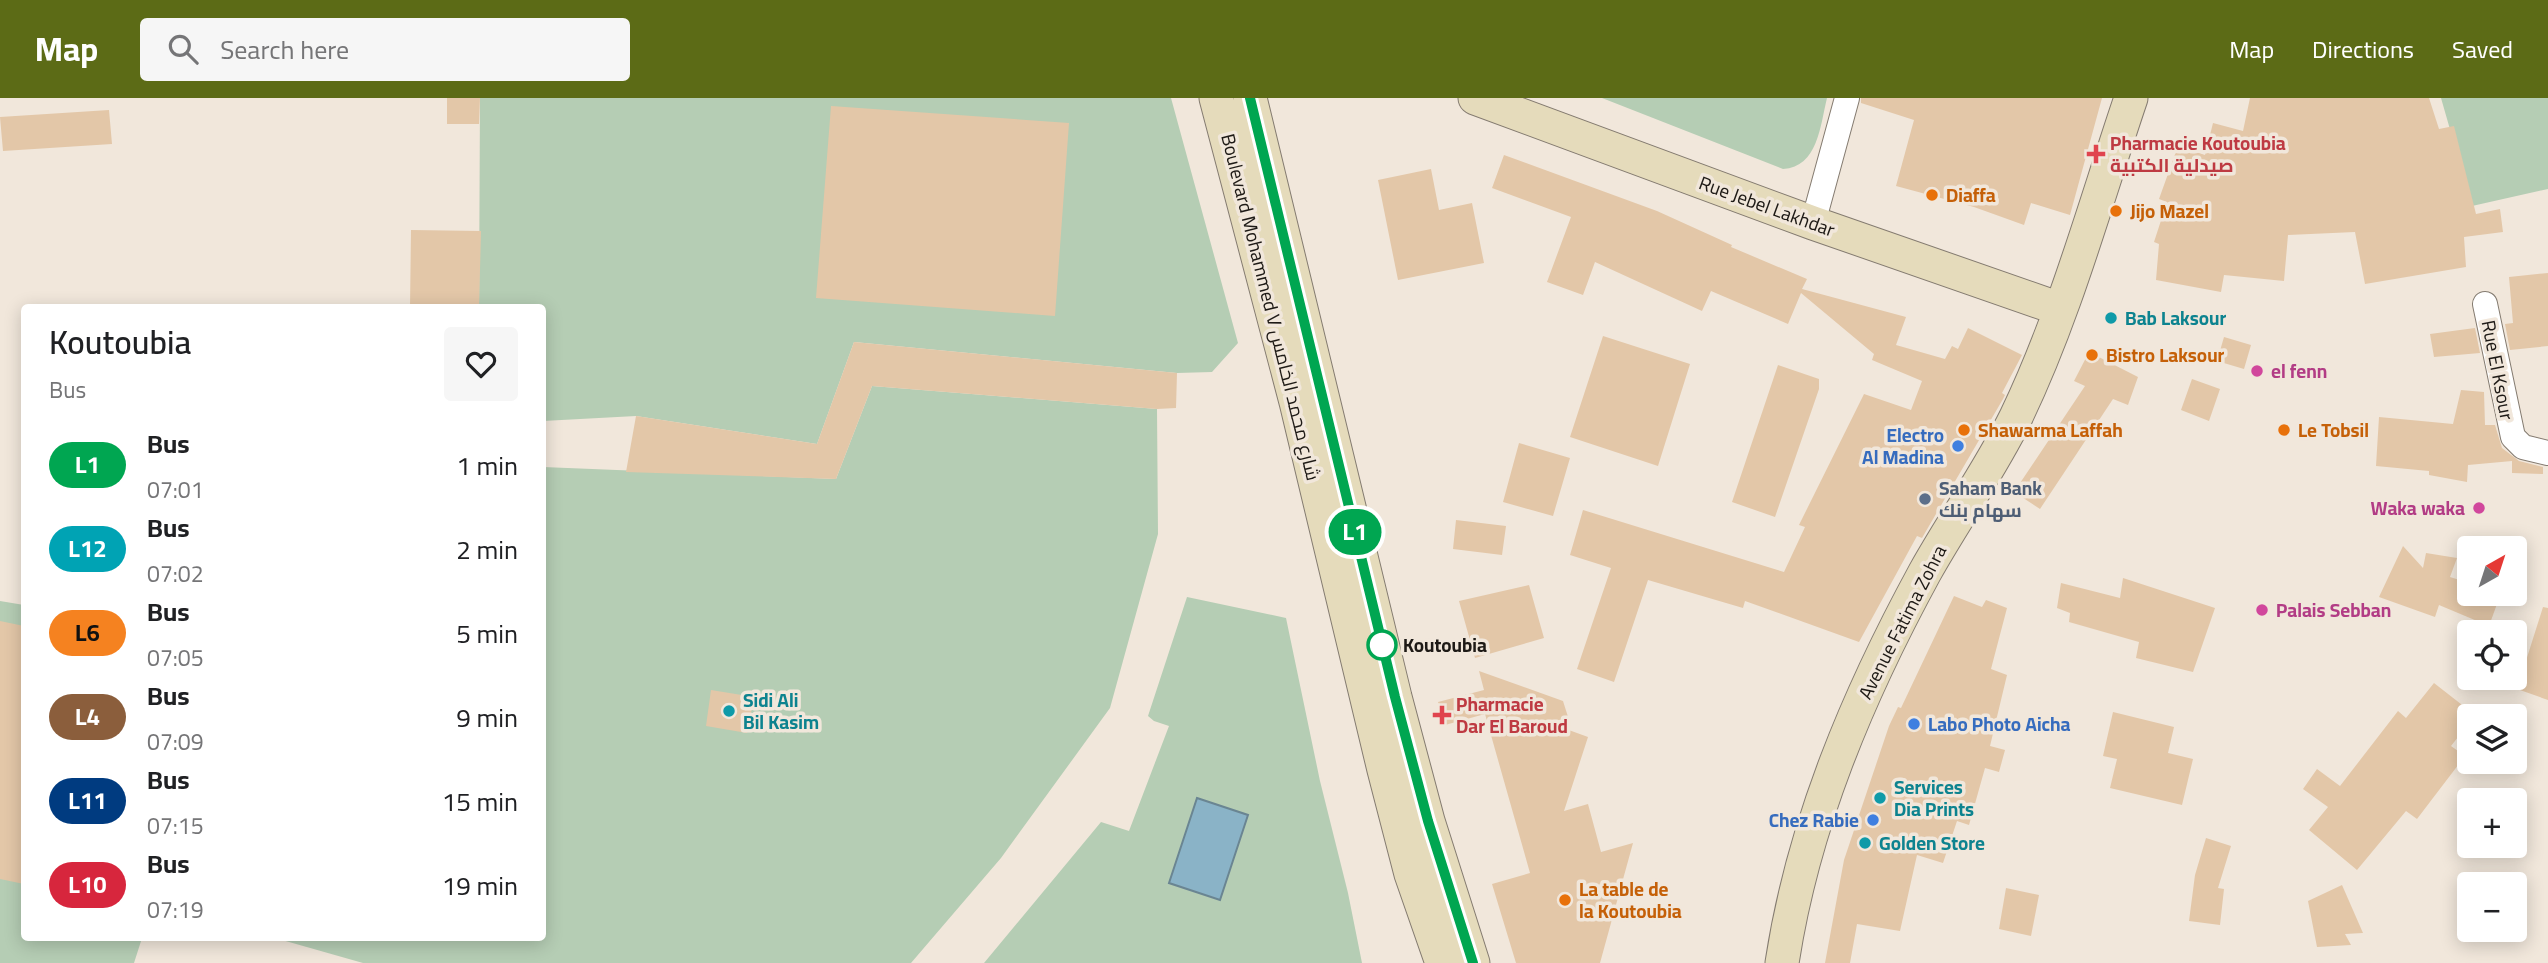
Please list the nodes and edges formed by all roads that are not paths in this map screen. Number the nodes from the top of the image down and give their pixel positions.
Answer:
1 (1216, 98) edge
2 (1250, 98) edge
3 (1475, 98) edge
4 (1847, 98) edge
5 (2132, 98) edge
6 (1813, 223) junction
7 (2485, 304) dead end
8 (2060, 309) junction
9 (2548, 453) edge
10 (1442, 963) edge
11 (1473, 963) edge
12 (1782, 963) edge

1 - 10 main road, Boulevard Mohammed V شارع محمد الخامس
2 - 11 main road, Boulevard Mohammed V شارع محمد الخامس
3 - 6 main road, Rue Jebel Lakhdar
4 - 6 street
5 - 8 main road, Avenue Fatima Zohra
6 - 8 main road, Rue Jebel Lakhdar
7 - 9 street, Rue El Ksour
8 - 12 main road, Avenue Fatima Zohra

